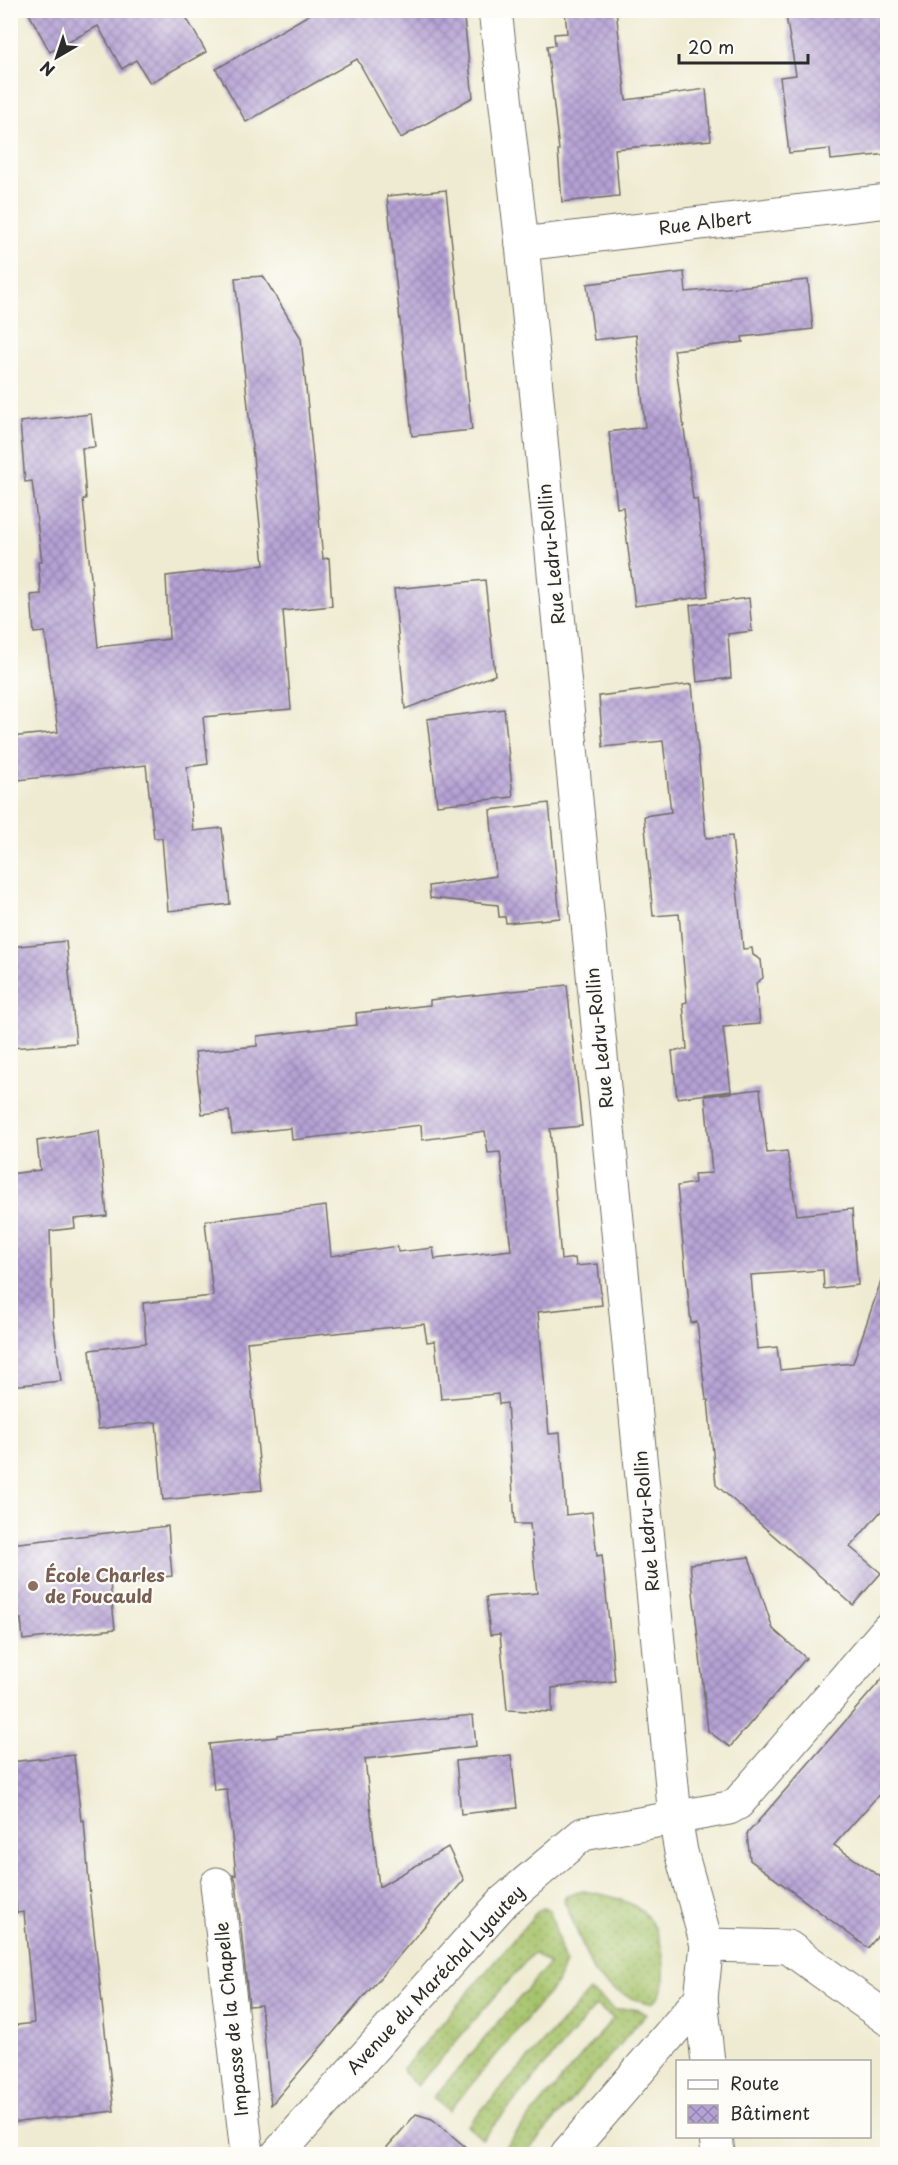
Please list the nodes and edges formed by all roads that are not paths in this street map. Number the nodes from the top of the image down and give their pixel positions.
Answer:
1 (495, 10) edge
2 (888, 201) edge
3 (522, 244) junction
4 (888, 1629) edge
5 (675, 1817) junction
6 (217, 1884) dead end
7 (707, 1945) junction
8 (701, 1998) junction
9 (888, 2019) edge
10 (708, 2060) edge
11 (716, 2138) edge
12 (247, 2154) edge
13 (278, 2154) edge
14 (567, 2154) edge
15 (718, 2154) edge

1 - 3 street, Rue Ledru-Rollin
2 - 3 street, Rue Albert
3 - 5 street, Rue Ledru-Rollin
4 - 5 street, Avenue du Maréchal Lyautey
5 - 7 street, Rue Ledru-Rollin
5 - 13 street, Avenue du Maréchal Lyautey
6 - 12 street, Impasse de la Chapelle
7 - 8 street, Rue Ledru-Rollin
7 - 9 street
8 - 10 street, Rue Ledru-Rollin
8 - 14 street
11 - 15 street

